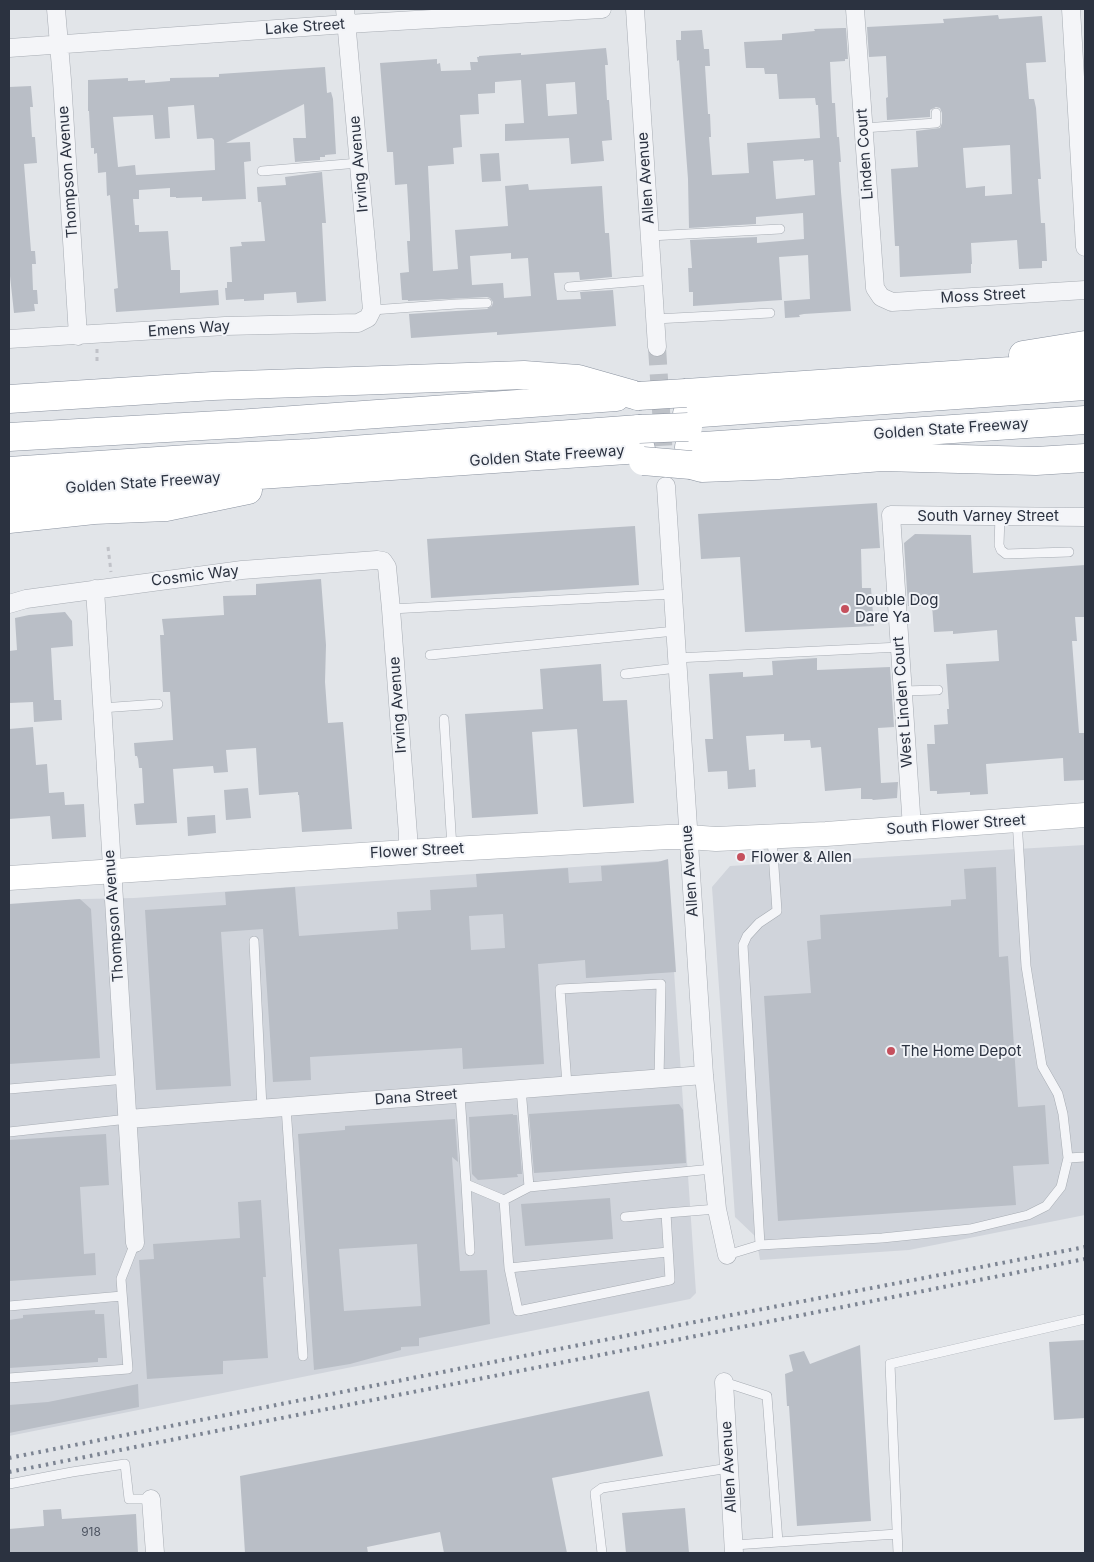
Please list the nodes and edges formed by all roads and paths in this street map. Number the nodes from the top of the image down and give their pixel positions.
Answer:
1 (56, 9) edge
2 (602, 9) edge
3 (635, 9) edge
4 (856, 9) edge
5 (1071, 9) edge
6 (346, 16) edge
7 (58, 44) junction
8 (9, 48) edge
9 (936, 113) dead end
10 (863, 128) junction
11 (359, 163) junction
12 (262, 170) dead end
13 (1084, 205) edge
14 (780, 229) dead end
15 (650, 236) junction
16 (1085, 247) edge
17 (653, 280) junction
18 (569, 287) dead end
19 (1085, 290) edge
20 (881, 297) joint
21 (487, 303) dead end
22 (770, 312) dead end
23 (370, 314) junction
24 (655, 319) junction
25 (78, 336) junction
26 (9, 339) edge
27 (1085, 345) edge
28 (657, 347) tunnel mouth
29 (1085, 366) edge
30 (985, 372) junction
31 (1085, 386) edge
32 (12, 398) edge
33 (1085, 402) edge
34 (1085, 420) edge
35 (688, 429) junction
36 (640, 430) junction
37 (9, 437) edge
38 (9, 456) edge
39 (1085, 458) edge
40 (355, 469) junction
41 (9, 471) edge
42 (666, 486) tunnel mouth
43 (9, 492) edge
44 (117, 510) junction
45 (890, 515) joint
46 (1000, 516) junction
47 (1085, 517) edge
48 (9, 519) edge
49 (9, 538) edge
50 (108, 547) dead end
51 (1069, 552) dead end
52 (383, 561) joint
53 (112, 587) junction
54 (94, 590) junction
55 (673, 594) junction
56 (9, 604) edge
57 (391, 609) junction
58 (675, 631) junction
59 (893, 648) junction
60 (430, 655) dead end
61 (677, 663) junction
62 (624, 674) dead end
63 (938, 690) dead end
64 (903, 691) junction
65 (158, 704) dead end
66 (101, 708) junction
67 (444, 719) dead end
68 (1085, 815) edge
69 (1018, 820) junction
70 (912, 828) junction
71 (826, 834) joint
72 (772, 836) junction
73 (688, 837) junction
74 (452, 849) junction
75 (408, 851) junction
76 (112, 871) junction
77 (9, 878) edge
78 (254, 941) dead end
79 (704, 1075) junction
80 (659, 1078) junction
81 (126, 1079) junction
82 (567, 1085) junction
83 (521, 1088) junction
84 (9, 1089) edge
85 (460, 1094) junction
86 (286, 1106) junction
87 (262, 1108) junction
88 (128, 1119) junction
89 (9, 1132) edge
90 (1085, 1157) edge
91 (1068, 1158) junction
92 (712, 1169) junction
93 (466, 1184) junction
94 (529, 1187) junction
95 (504, 1200) junction
96 (717, 1209) junction
97 (666, 1213) junction
98 (625, 1217) dead end
99 (135, 1243) joint
100 (760, 1244) junction
101 (470, 1251) dead end
102 (668, 1252) junction
103 (727, 1254) joint
104 (509, 1268) junction
105 (122, 1296) junction
106 (9, 1306) edge
107 (1085, 1319) edge
108 (302, 1356) dead end
109 (9, 1378) edge
110 (724, 1382) joint
111 (729, 1468) junction
112 (9, 1484) edge
113 (151, 1499) joint
114 (897, 1534) junction
115 (778, 1542) junction
116 (734, 1549) edge
117 (154, 1553) edge
118 (602, 1553) edge
119 (898, 1553) edge

1 - 7 street, Thompson Avenue
2 - 6 street, Lake Street
3 - 15 street, Allen Avenue
4 - 10 street, Linden Court
5 - 13 street
6 - 7 street, Lake Street
6 - 11 street, Irving Avenue
7 - 8 street, Lake Street
7 - 25 street, Thompson Avenue
9 - 10 lane
10 - 20 street, Linden Court
11 - 12 lane
11 - 23 street, Irving Avenue
13 - 16 street
14 - 15 lane
15 - 17 street, Allen Avenue
17 - 18 lane
17 - 24 street, Allen Avenue
19 - 20 street, Moss Street
21 - 23 lane
22 - 24 lane
23 - 25 street, Emens Way
24 - 28 street, Allen Avenue
25 - 26 street, Emens Way
27 - 30 highway
29 - 30 highway, Golden State Freeway
30 - 35 highway, Golden State Freeway
31 - 35 highway
32 - 36 highway
33 - 35 highway
34 - 35 highway, Golden State Freeway
35 - 36 highway, Golden State Freeway, bridge
35 - 36 highway, bridge
35 - 39 highway
36 - 37 highway, Golden State Freeway
36 - 38 highway
36 - 40 highway, Golden State Freeway
36 - 41 highway
40 - 43 highway, Golden State Freeway
40 - 44 highway
42 - 55 street, Allen Avenue
44 - 48 highway
44 - 49 highway
45 - 46 street, South Varney Street
45 - 59 street, West Linden Court
46 - 47 street, South Varney Street
46 - 51 lane
50 - 53 path
52 - 53 street, Cosmic Way
52 - 57 street, Irving Avenue
53 - 54 street, Cosmic Way
54 - 56 street, Cosmic Way
54 - 66 street, Thompson Avenue
55 - 57 lane
55 - 58 street, Allen Avenue
57 - 75 street, Irving Avenue
58 - 60 lane
58 - 61 street, Allen Avenue
59 - 61 lane
59 - 64 street, West Linden Court
61 - 62 lane
61 - 73 street, Allen Avenue
63 - 64 lane
64 - 70 street, West Linden Court
65 - 66 lane
66 - 76 street, Thompson Avenue
67 - 74 lane
68 - 69 street, South Flower Street
69 - 70 street, South Flower Street
69 - 91 lane
70 - 71 street, South Flower Street
71 - 72 street, Flower Street
72 - 73 street, Flower Street
72 - 100 lane
73 - 74 street, Flower Street
73 - 79 street, Allen Avenue
74 - 75 street, Flower Street
75 - 76 street, Flower Street
76 - 77 street, Flower Street
76 - 81 street, Thompson Avenue
78 - 87 lane
79 - 80 street, Dana Street
79 - 92 street, Allen Avenue
80 - 82 street, Dana Street
80 - 82 lane
81 - 84 lane
81 - 88 street, Thompson Avenue
82 - 83 street, Dana Street
83 - 85 street, Dana Street
83 - 94 lane
85 - 86 street, Dana Street
85 - 93 lane
86 - 87 street, Dana Street
86 - 108 lane
87 - 88 street, Dana Street
88 - 89 lane
88 - 99 street, Thompson Avenue
90 - 91 lane
91 - 100 lane
92 - 94 lane
92 - 96 street, Allen Avenue
93 - 95 lane
93 - 101 lane
94 - 95 lane
95 - 104 lane
96 - 97 lane
96 - 103 street, Allen Avenue
97 - 98 lane
97 - 102 lane
99 - 105 lane
100 - 103 lane
102 - 104 lane
102 - 104 lane
105 - 106 lane
105 - 109 lane
107 - 114 lane
110 - 111 street, Allen Avenue
110 - 115 lane
111 - 116 street, Allen Avenue
111 - 118 lane
112 - 113 lane
113 - 117 street
114 - 115 lane
114 - 119 lane
115 - 116 lane

